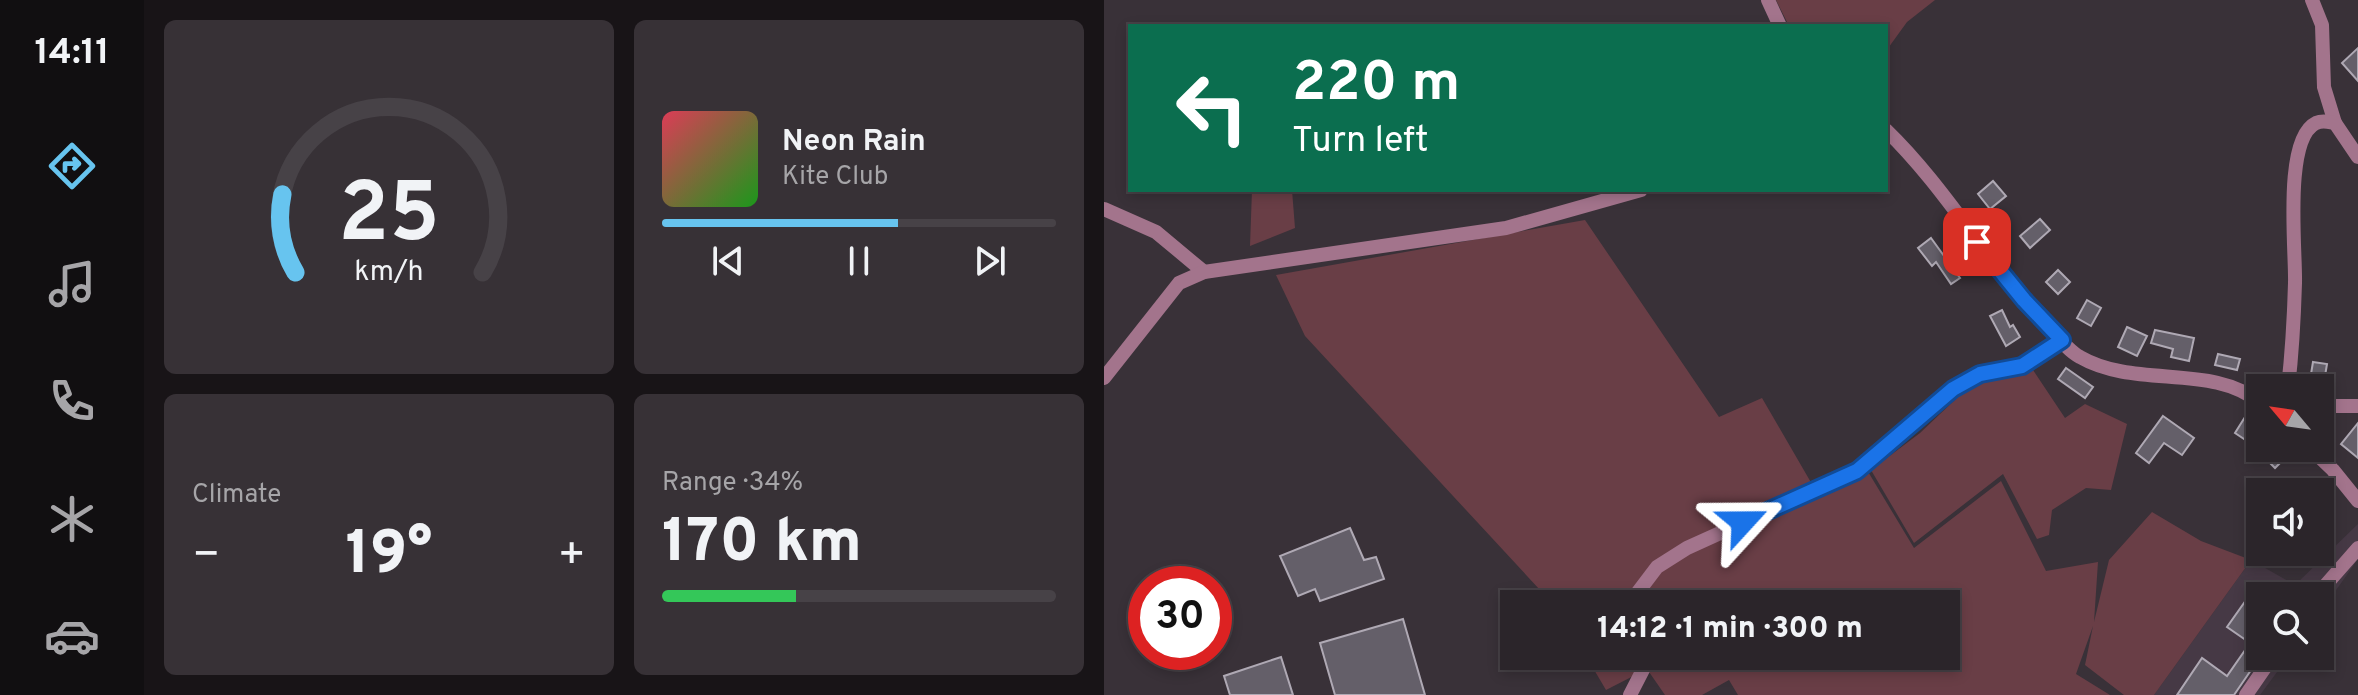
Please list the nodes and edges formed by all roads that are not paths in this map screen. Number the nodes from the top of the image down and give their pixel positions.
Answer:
1 (1768, 0) edge
2 (2312, 0) edge
3 (1779, 24) edge
4 (2335, 123) junction
5 (1888, 132) edge
6 (2358, 157) edge
7 (1634, 192) edge
8 (1104, 209) edge
9 (1204, 272) junction
10 (2062, 340) junction
11 (2289, 374) edge
12 (1104, 378) edge
13 (2246, 395) edge
14 (2334, 406) edge
15 (2358, 406) edge
16 (2325, 462) edge
17 (2358, 501) edge
18 (2358, 548) edge
19 (2328, 582) edge
20 (1640, 590) edge
21 (1643, 670) edge
22 (2263, 670) edge
23 (1630, 695) edge
24 (2246, 695) edge

1 - 3 street
2 - 4 street
4 - 6 street
4 - 11 street
5 - 10 street
7 - 9 street
8 - 9 street
9 - 12 street
10 - 13 street
10 - 20 street
14 - 15 street
16 - 17 street
18 - 19 street
21 - 23 street
22 - 24 street

